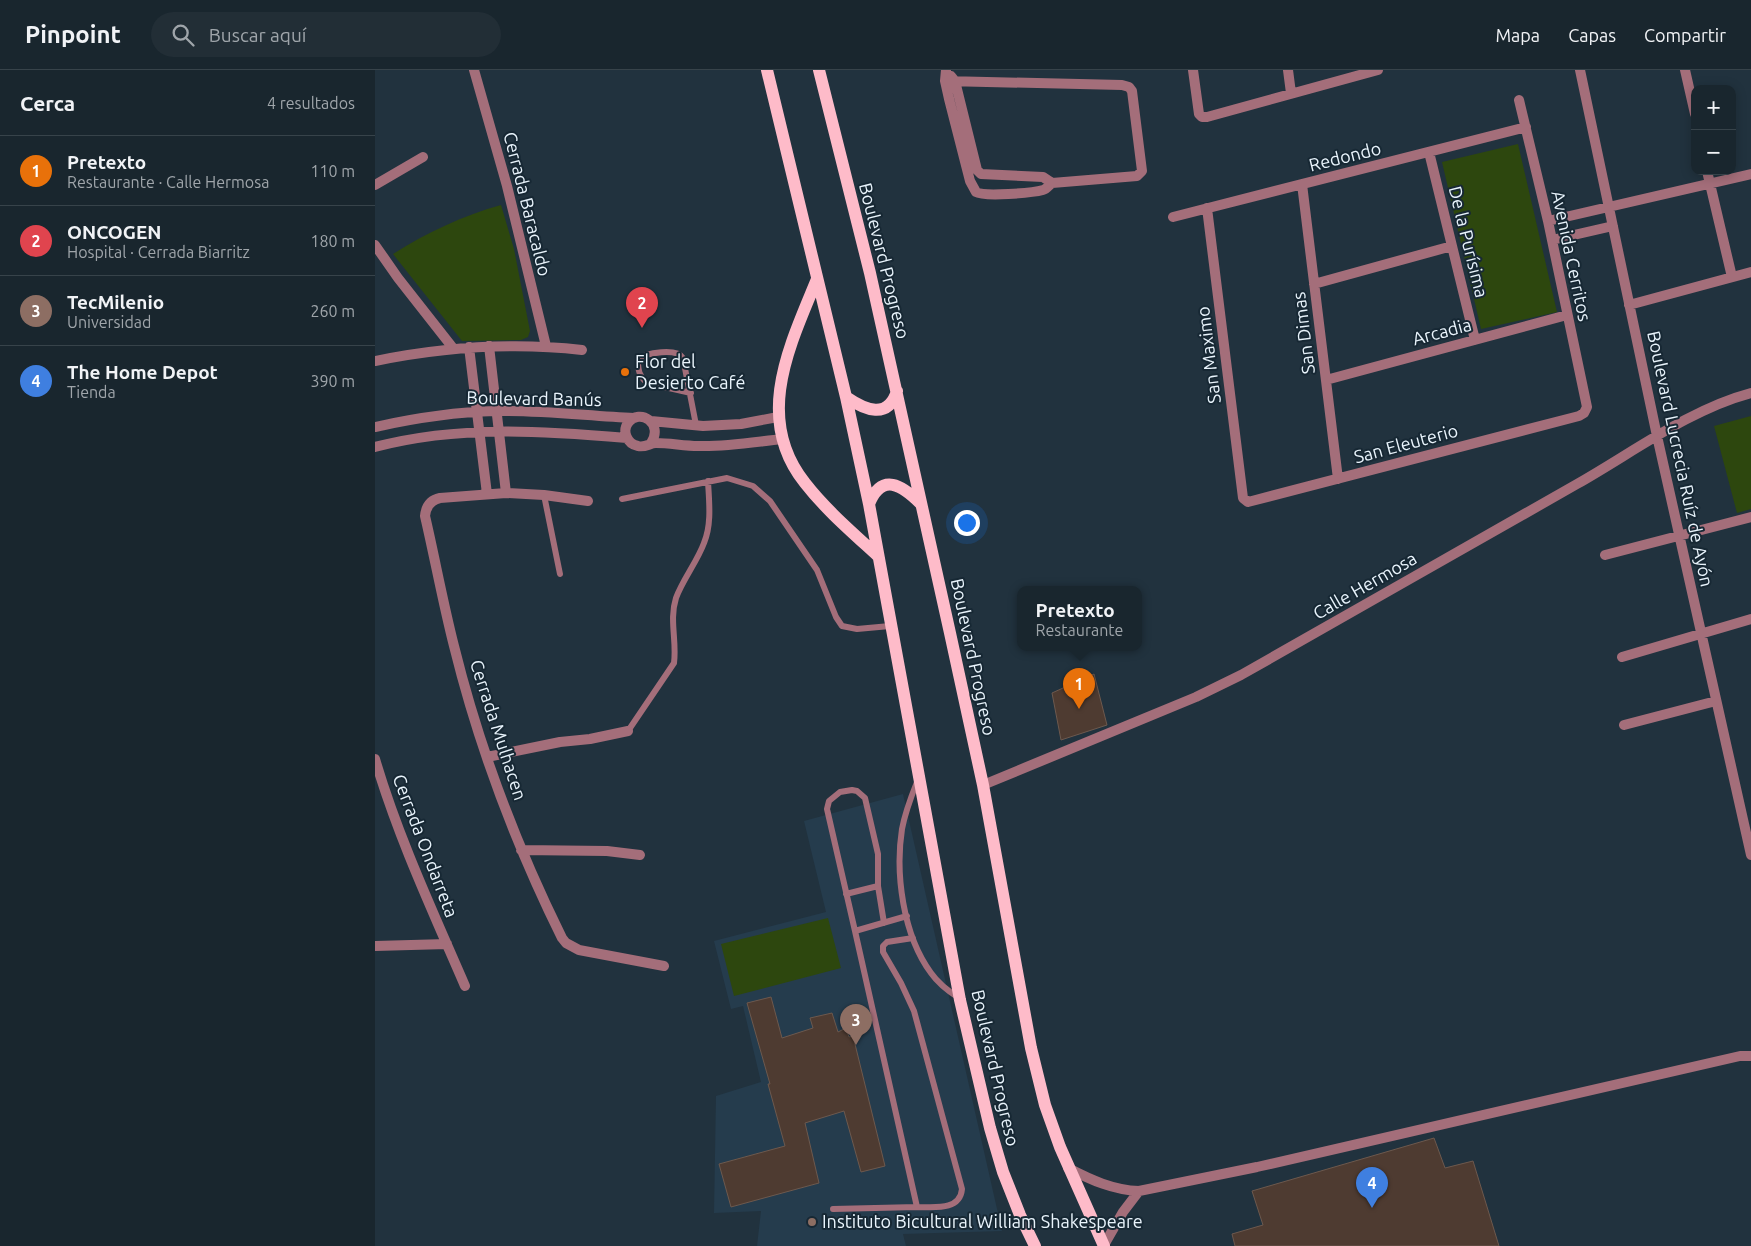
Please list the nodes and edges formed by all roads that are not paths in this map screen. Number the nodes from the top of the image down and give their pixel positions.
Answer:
1 (474, 70) edge
2 (767, 70) edge
3 (819, 70) edge
4 (1193, 70) edge
5 (1288, 70) edge
6 (1378, 70) edge
7 (1580, 70) edge
8 (1685, 70) edge
9 (948, 75) edge
10 (1291, 93) junction
11 (1691, 96) edge
12 (1519, 100) dead end
13 (1526, 128) junction
14 (1429, 152) junction
15 (423, 157) dead end
16 (981, 174) junction
17 (1751, 174) edge
18 (1708, 175) edge
19 (1052, 183) junction
20 (1303, 184) junction
21 (1710, 184) junction
22 (375, 186) edge
23 (976, 192) junction
24 (1609, 206) junction
25 (1207, 208) junction
26 (1173, 217) dead end
27 (1548, 221) junction
28 (1613, 226) junction
29 (1552, 240) junction
30 (375, 245) edge
31 (1452, 246) junction
32 (1751, 272) edge
33 (1732, 277) junction
34 (817, 279) junction
35 (1315, 284) junction
36 (1629, 305) junction
37 (1567, 315) junction
38 (1475, 340) junction
39 (489, 346) junction
40 (546, 346) junction
41 (469, 347) junction
42 (453, 348) junction
43 (582, 350) dead end
44 (375, 361) edge
45 (1326, 380) junction
46 (897, 391) junction
47 (691, 392) junction
48 (1751, 393) edge
49 (846, 397) junction
50 (497, 411) junction
51 (477, 412) junction
52 (1579, 416) joint
53 (778, 417) junction
54 (634, 418) junction
55 (651, 421) junction
56 (696, 425) junction
57 (375, 427) edge
58 (479, 431) junction
59 (499, 431) junction
60 (1657, 436) junction
61 (627, 438) junction
62 (782, 439) junction
63 (651, 443) junction
64 (375, 447) edge
65 (1338, 479) junction
66 (708, 481) junction
67 (487, 494) junction
68 (506, 494) junction
69 (544, 496) junction
70 (622, 498) dead end
71 (1243, 498) joint
72 (587, 501) dead end
73 (869, 504) junction
74 (921, 504) junction
75 (1751, 517) edge
76 (1679, 536) junction
77 (1605, 555) dead end
78 (878, 556) junction
79 (560, 574) dead end
80 (1751, 619) edge
81 (890, 626) junction
82 (1702, 633) junction
83 (1622, 656) dead end
84 (1716, 701) junction
85 (1624, 725) dead end
86 (628, 731) joint
87 (487, 757) junction
88 (375, 759) edge
89 (918, 778) junction
90 (983, 785) junction
91 (1748, 832) edge
92 (521, 850) junction
93 (1751, 854) edge
94 (640, 855) dead end
95 (877, 886) junction
96 (846, 894) junction
97 (907, 916) junction
98 (884, 923) junction
99 (855, 931) junction
100 (913, 938) junction
101 (447, 944) junction
102 (375, 946) edge
103 (664, 966) dead end
104 (465, 986) dead end
105 (960, 1000) junction
106 (1751, 1056) edge
107 (1068, 1168) junction
108 (1139, 1191) junction
109 (917, 1207) junction
110 (833, 1209) dead end
111 (1035, 1246) edge
112 (1104, 1246) edge

1 - 40 street, Cerrada Baracaldo
2 - 34 main road, Boulevard Progreso
3 - 46 main road, Boulevard Progreso
4 - 10 street
5 - 10 street
6 - 10 street
7 - 24 street, Boulevard Lucrecia Ruíz de Ayón
8 - 11 street
9 - 16 street
9 - 19 street
9 - 23 street
12 - 13 street, Avenida Cerritos
13 - 14 street, Redondo
13 - 27 street, Avenida Cerritos
14 - 20 street, Redondo
14 - 31 street, De la Purísima
15 - 22 street
16 - 19 street
16 - 23 street
17 - 21 street
18 - 21 street
19 - 23 street
20 - 25 street, Redondo
20 - 35 street, San Dimas
21 - 24 street
21 - 33 street
24 - 27 street
24 - 28 street, Boulevard Lucrecia Ruíz de Ayón
25 - 26 street, Redondo
25 - 71 street, San Maximo
27 - 29 street, Avenida Cerritos
28 - 29 street
28 - 36 street, Boulevard Lucrecia Ruíz de Ayón
29 - 37 street, Avenida Cerritos
30 - 42 street
31 - 35 street
31 - 38 street, De la Purísima
32 - 33 street
33 - 36 street
34 - 49 main road, Boulevard Progreso
34 - 53 main road
35 - 45 street, San Dimas
36 - 60 street, Boulevard Lucrecia Ruíz de Ayón
37 - 38 street, Arcadia
37 - 52 street, Avenida Cerritos
38 - 45 street, Arcadia
39 - 40 street
39 - 41 street
39 - 50 street
40 - 43 street
41 - 42 street
41 - 51 street
42 - 44 street
45 - 65 street, San Dimas
46 - 49 main road
46 - 74 main road, Boulevard Progreso
47 - 47 lane
47 - 56 lane
48 - 60 street, Calle Hermosa
49 - 73 main road, Boulevard Progreso
50 - 51 street, Boulevard Banús
50 - 54 street, Boulevard Banús
50 - 59 street
51 - 57 street, Boulevard Banús
51 - 58 street
52 - 65 street, San Eleuterio
53 - 56 street
53 - 62 main road
54 - 55 street
54 - 61 street
55 - 56 street
55 - 63 street
58 - 59 street, Boulevard Banús
58 - 64 street, Boulevard Banús
58 - 67 street
59 - 61 street, Boulevard Banús
59 - 68 street
60 - 76 street, Boulevard Lucrecia Ruíz de Ayón
60 - 90 street, Calle Hermosa
61 - 63 street
62 - 63 street
62 - 78 main road
65 - 71 street, San Eleuterio
66 - 70 lane
66 - 81 lane
66 - 86 lane
67 - 68 street
67 - 87 street, Cerrada Mulhacen
68 - 69 street
69 - 72 street
69 - 79 lane
73 - 74 main road
73 - 78 main road, Boulevard Progreso
74 - 90 main road, Boulevard Progreso
75 - 76 street
76 - 77 street
76 - 82 street, Boulevard Lucrecia Ruíz de Ayón
78 - 81 main road, Boulevard Progreso
80 - 82 street
81 - 89 main road, Boulevard Progreso
82 - 83 street
82 - 84 street, Boulevard Lucrecia Ruíz de Ayón
84 - 85 street
84 - 91 street, Boulevard Lucrecia Ruíz de Ayón
86 - 87 street
87 - 92 street, Cerrada Mulhacen
88 - 101 street, Cerrada Ondarreta
89 - 97 lane
89 - 105 main road, Boulevard Progreso
90 - 107 main road, Boulevard Progreso
91 - 93 street, Boulevard Lucrecia Ruíz de Ayón
92 - 94 street
92 - 103 street, Cerrada Mulhacen
95 - 96 lane
95 - 96 lane
95 - 98 lane
96 - 99 lane
97 - 98 lane
97 - 100 lane
98 - 99 lane
99 - 109 lane
100 - 105 lane
100 - 109 lane
101 - 102 street, Cerrada Ondarreta
101 - 104 street, Cerrada Ondarreta
105 - 111 main road, Boulevard Progreso
106 - 108 street
107 - 108 street
107 - 112 main road, Boulevard Progreso
108 - 112 street
109 - 110 lane

